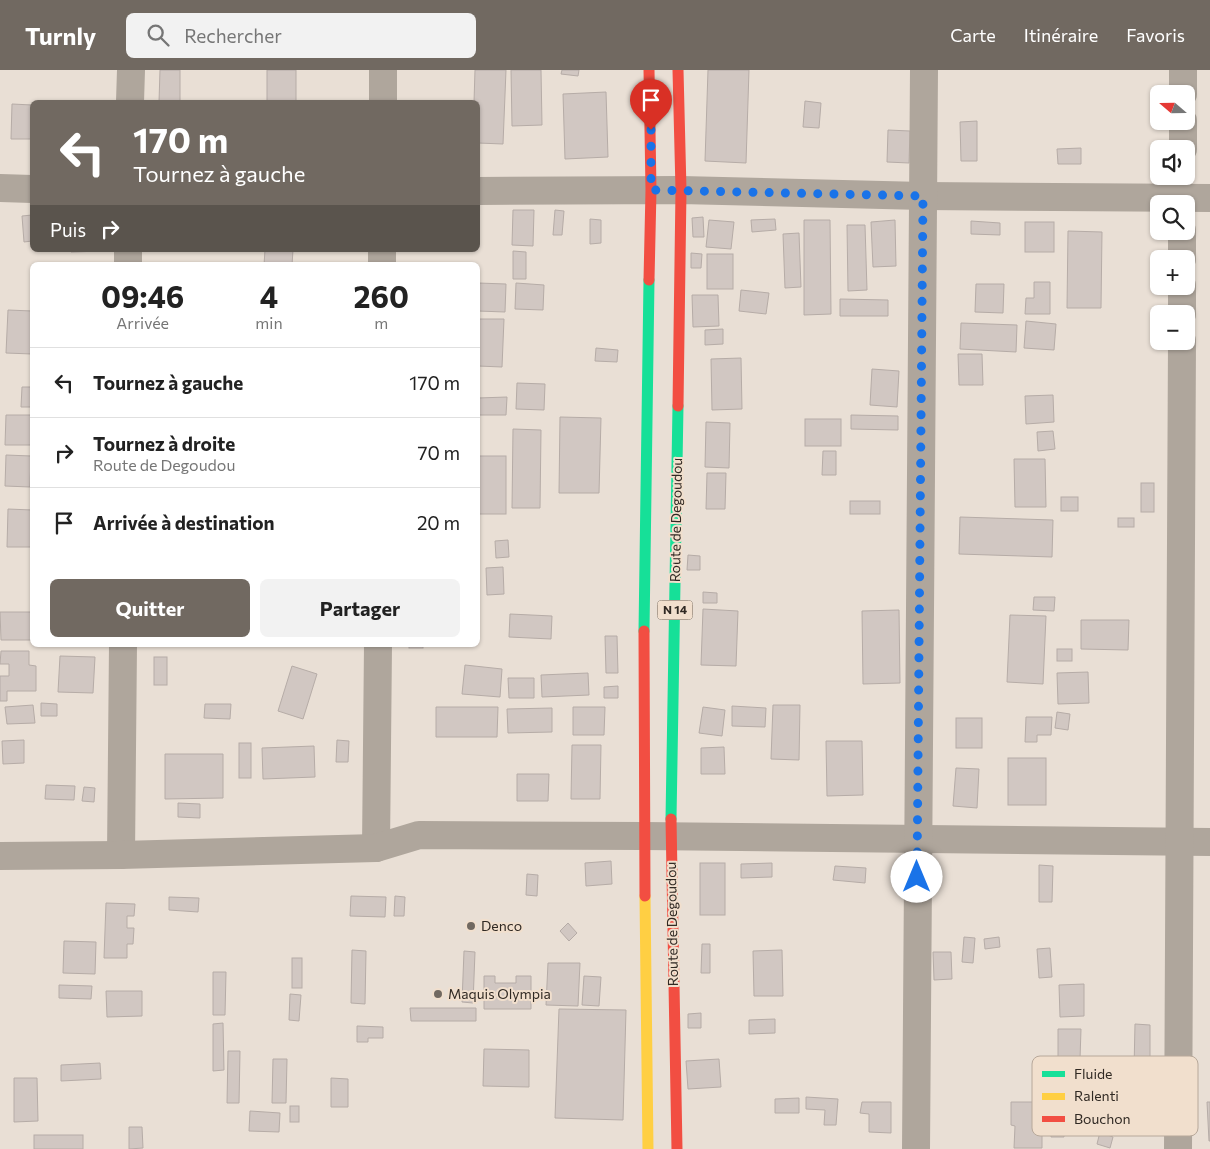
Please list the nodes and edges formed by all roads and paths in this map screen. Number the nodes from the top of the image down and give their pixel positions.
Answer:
1 (131, 70) edge
2 (383, 70) edge
3 (650, 70) edge
4 (678, 70) edge
5 (924, 70) edge
6 (1183, 70) edge
7 (1183, 85) edge
8 (130, 100) edge
9 (383, 100) edge
10 (0, 188) edge
11 (30, 189) edge
12 (651, 190) junction
13 (681, 190) junction
14 (480, 191) edge
15 (1183, 193) edge
16 (923, 196) junction
17 (1210, 198) edge
18 (1182, 350) edge
19 (123, 647) edge
20 (378, 647) edge
21 (644, 836) junction
22 (671, 836) junction
23 (918, 838) junction
24 (1179, 842) junction
25 (1210, 842) edge
26 (376, 848) junction
27 (121, 855) junction
28 (0, 856) edge
29 (1178, 1056) edge
30 (1178, 1136) edge
31 (648, 1149) edge
32 (677, 1149) edge
33 (916, 1149) edge
34 (1178, 1149) edge

1 - 8 street
2 - 9 street
3 - 12 main road, Route de Degoudou / N 14
4 - 13 main road, Route de Degoudou / N 14
5 - 16 street
6 - 7 street
10 - 11 street
12 - 13 street
12 - 14 street
12 - 21 main road, Route de Degoudou / N 14
13 - 16 street
13 - 22 main road, Route de Degoudou / N 14
15 - 16 street
15 - 17 street
16 - 23 street
18 - 24 street
19 - 27 street
20 - 26 street
21 - 22 street
21 - 26 street
21 - 31 main road, Route de Degoudou / N 14
22 - 23 street
22 - 32 main road, Route de Degoudou / N 14
23 - 24 street
23 - 33 street
24 - 25 street
24 - 29 street
26 - 27 street
27 - 28 street
30 - 34 street

